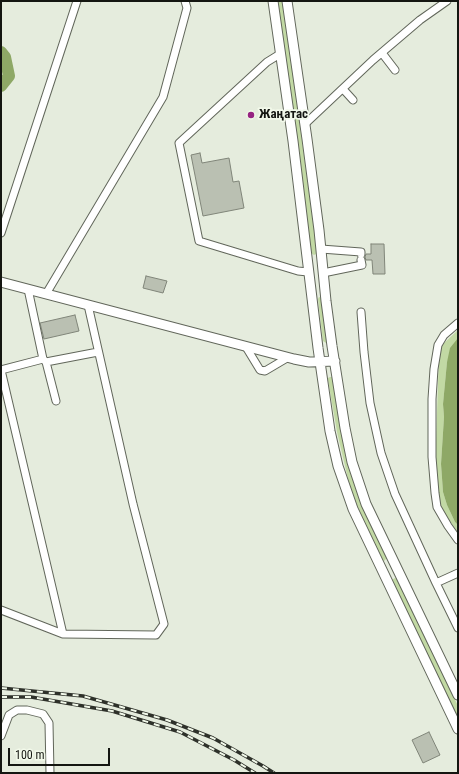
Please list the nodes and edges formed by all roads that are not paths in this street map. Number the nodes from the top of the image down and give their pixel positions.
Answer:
1 (77, 1) edge
2 (185, 1) edge
3 (272, 1) edge
4 (287, 1) edge
5 (447, 1) edge
6 (382, 53) junction
7 (280, 54) junction
8 (395, 70) dead end
9 (343, 89) junction
10 (353, 100) dead end
11 (305, 124) junction
12 (1, 232) edge
13 (321, 249) junction
14 (308, 272) junction
15 (323, 272) junction
16 (1, 282) edge
17 (28, 289) junction
18 (46, 294) junction
19 (88, 305) junction
20 (361, 312) dead end
21 (458, 323) edge
22 (246, 347) junction
23 (98, 352) junction
24 (287, 358) junction
25 (44, 360) junction
26 (334, 360) junction
27 (320, 362) junction
28 (1, 370) edge
29 (56, 401) dead end
30 (458, 540) edge
31 (396, 566) junction
32 (382, 573) junction
33 (458, 573) edge
34 (436, 583) junction
35 (1, 610) edge
36 (458, 628) edge
37 (63, 634) junction
38 (454, 678) edge
39 (458, 695) edge
40 (458, 729) edge
41 (1, 736) edge
42 (50, 773) edge

1 - 12 street
2 - 18 street
3 - 7 main road
4 - 11 main road
5 - 6 street
6 - 8 street
6 - 9 street
7 - 14 main road
7 - 14 street
9 - 10 street
9 - 11 street
11 - 13 main road
13 - 15 main road
13 - 15 street
14 - 15 main road
14 - 27 main road
15 - 26 main road
16 - 17 main road
17 - 18 main road
17 - 25 street
18 - 19 main road
19 - 22 main road
19 - 23 street
20 - 34 street
21 - 30 street
22 - 24 main road
22 - 24 street
23 - 25 street
23 - 37 street
24 - 27 main road
25 - 28 street
25 - 29 street
26 - 27 main road
26 - 31 main road
27 - 32 main road
28 - 37 street
31 - 32 street
31 - 38 main road
32 - 40 main road
33 - 34 street
34 - 36 street
35 - 37 street
38 - 39 main road
41 - 42 street

